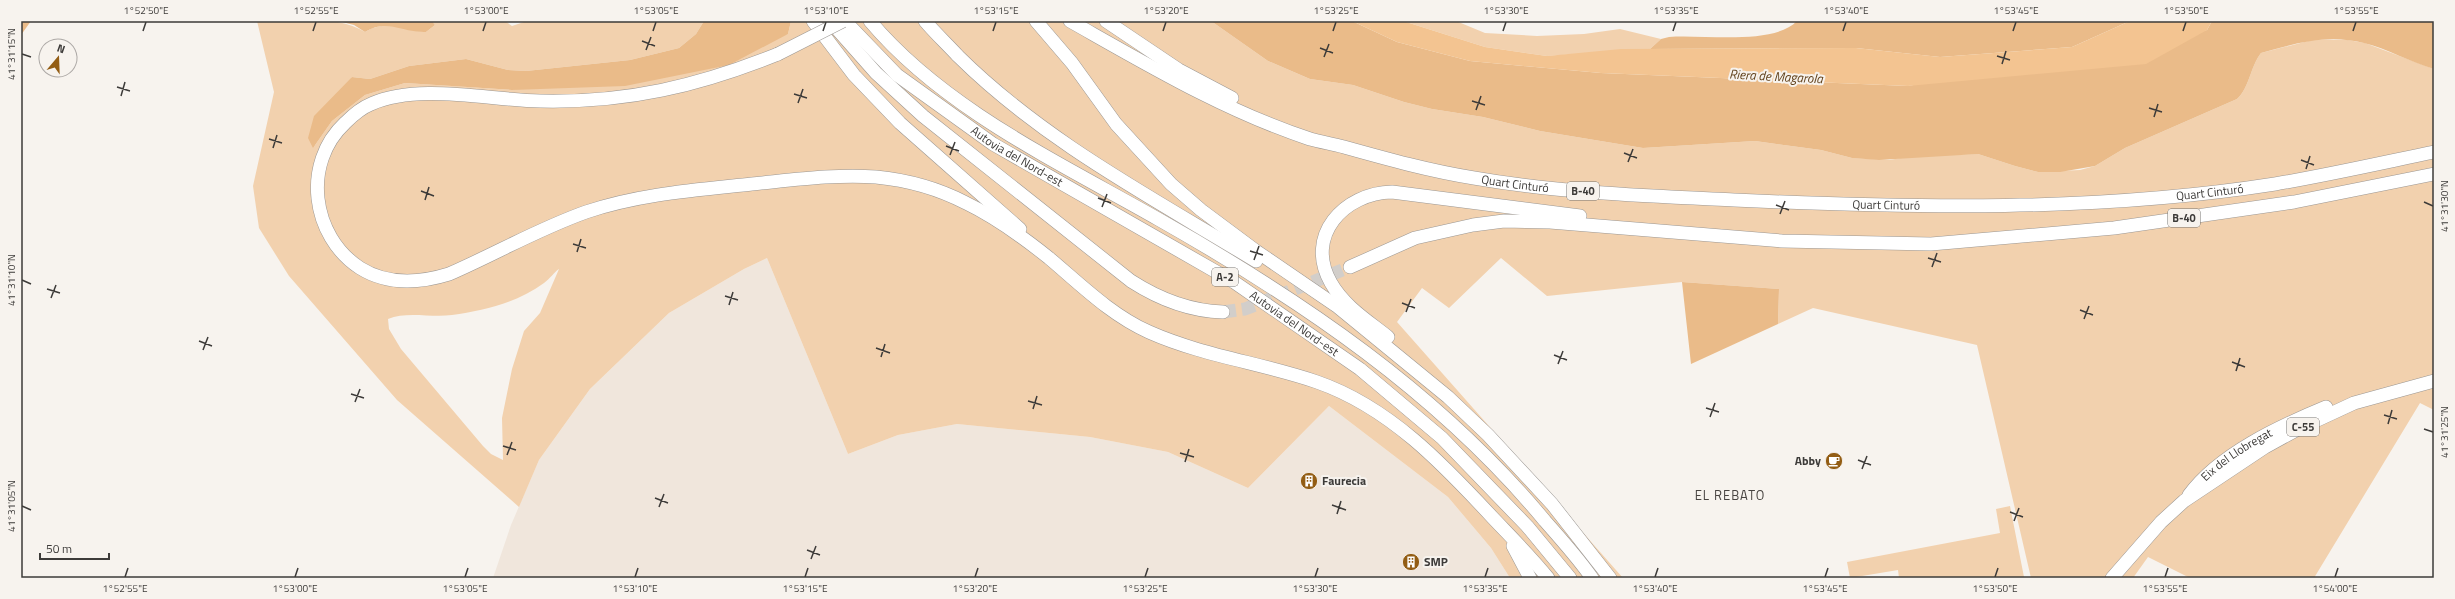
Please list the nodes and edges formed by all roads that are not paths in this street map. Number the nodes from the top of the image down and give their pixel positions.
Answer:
1 (813, 21) edge
2 (830, 21) edge
3 (844, 21) edge
4 (870, 21) edge
5 (925, 21) edge
6 (1036, 21) edge
7 (1070, 21) edge
8 (1106, 21) edge
9 (1340, 146) junction
10 (2434, 152) edge
11 (2434, 174) edge
12 (1782, 241) junction
13 (1045, 256) junction
14 (1350, 267) tunnel mouth
15 (1223, 312) tunnel mouth
16 (1356, 324) junction
17 (2434, 373) edge
18 (1423, 376) junction
19 (2434, 381) edge
20 (2184, 501) junction
21 (1505, 531) junction
22 (2113, 577) edge
23 (1530, 578) edge
24 (1548, 578) edge
25 (1570, 578) edge
26 (1592, 578) edge
27 (1610, 578) edge

1 - 13 highway
2 - 15 highway
3 - 13 highway, bridge
3 - 25 highway, Autovia del Nord-est / A-2
4 - 26 highway, Autovia del Nord-est / A-2
5 - 16 highway
6 - 16 highway
7 - 9 highway
8 - 9 highway
9 - 10 highway, Quart Cinturó / B-40
11 - 12 highway, Quart Cinturó / B-40
12 - 14 highway
12 - 18 highway
13 - 21 highway
16 - 18 highway
17 - 20 highway, Eix del Llobregat / C-55
18 - 27 highway
19 - 20 highway, Eix del Llobregat / C-55
20 - 22 highway, Eix del Llobregat / C-55
21 - 23 highway
21 - 24 highway

